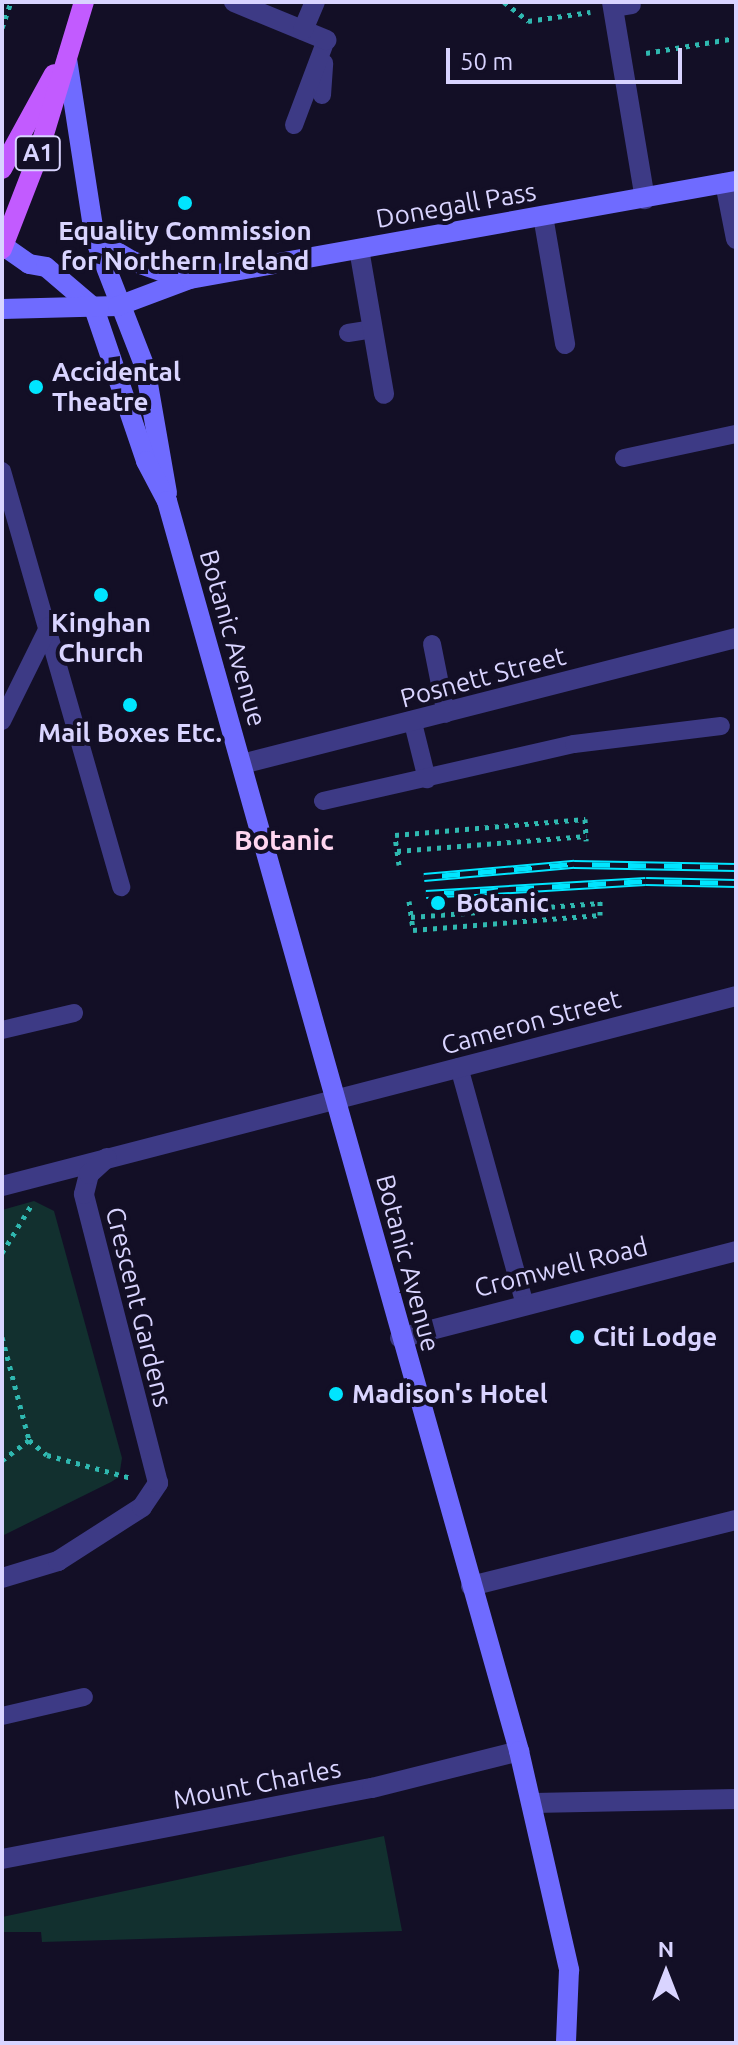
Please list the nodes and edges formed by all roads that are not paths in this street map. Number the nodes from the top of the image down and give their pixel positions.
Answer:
1 (84, 2) edge
2 (234, 2) edge
3 (315, 2) edge
4 (619, 5) edge
5 (303, 30) junction
6 (326, 40) junction
7 (69, 51) junction
8 (322, 95) dead end
9 (294, 125) dead end
10 (2, 169) edge
11 (730, 182) edge
12 (645, 199) junction
13 (543, 216) junction
14 (95, 239) junction
15 (736, 239) edge
16 (2, 246) edge
17 (359, 249) junction
18 (186, 280) junction
19 (118, 306) junction
20 (94, 308) junction
21 (2, 309) edge
22 (372, 329) junction
23 (348, 333) dead end
24 (565, 344) dead end
25 (384, 394) dead end
26 (736, 434) edge
27 (624, 458) dead end
28 (2, 471) edge
29 (167, 501) junction
30 (49, 626) junction
31 (736, 638) edge
32 (432, 644) dead end
33 (446, 714) junction
34 (2, 721) edge
35 (413, 723) junction
36 (721, 726) dead end
37 (242, 764) junction
38 (427, 779) junction
39 (323, 801) dead end
40 (121, 887) dead end
41 (736, 996) edge
42 (74, 1013) dead end
43 (2, 1030) edge
44 (459, 1067) junction
45 (338, 1098) junction
46 (113, 1153) junction
47 (42, 1176) junction
48 (2, 1186) edge
49 (84, 1194) junction
50 (736, 1251) edge
51 (524, 1302) junction
52 (400, 1338) junction
53 (736, 1520) edge
54 (2, 1578) edge
55 (471, 1586) junction
56 (84, 1697) dead end
57 (2, 1716) edge
58 (519, 1751) junction
59 (736, 1799) edge
60 (533, 1803) junction
61 (2, 1859) edge
62 (566, 2043) edge

1 - 7 main road, A1
2 - 5 street
3 - 5 street
4 - 12 street
5 - 6 street
6 - 8 lane
6 - 9 lane
7 - 10 main road
7 - 14 street, Botanic Avenue
7 - 16 main road, A1
11 - 12 street, Donegall Pass
11 - 15 street
12 - 13 street, Donegall Pass
13 - 17 street, Donegall Pass
13 - 24 street
14 - 18 street, Donegall Pass
14 - 19 street, Botanic Avenue
16 - 20 street
17 - 18 street, Donegall Pass
17 - 22 street
18 - 19 street, Donegall Pass
19 - 20 street, Donegall Pass
19 - 29 street, Botanic Avenue
20 - 21 street, Donegall Pass
20 - 29 street, Botanic Avenue
22 - 23 lane
22 - 25 street
26 - 27 lane
28 - 30 lane
29 - 37 street, Botanic Avenue
30 - 34 lane
30 - 40 lane
31 - 33 street, Posnett Street
32 - 33 lane
33 - 35 street, Posnett Street
35 - 37 street, Posnett Street
35 - 38 lane
36 - 38 lane
37 - 45 street, Botanic Avenue
38 - 39 lane
41 - 44 street, Cameron Street
42 - 43 lane
44 - 45 street, Cameron Street
44 - 51 lane
45 - 46 street, Cameron Street
45 - 52 street, Botanic Avenue
46 - 47 street, Cameron Street
46 - 49 street, Crescent Gardens
47 - 48 street, Cameron Street
47 - 49 street
49 - 54 street, Crescent Gardens
50 - 51 street, Cromwell Road
51 - 52 street, Cromwell Road
52 - 55 street, Botanic Avenue
53 - 55 street
55 - 58 street, Botanic Avenue
56 - 57 lane
58 - 60 street, Botanic Avenue
58 - 61 street, Mount Charles
59 - 60 street
60 - 62 street, Botanic Avenue

